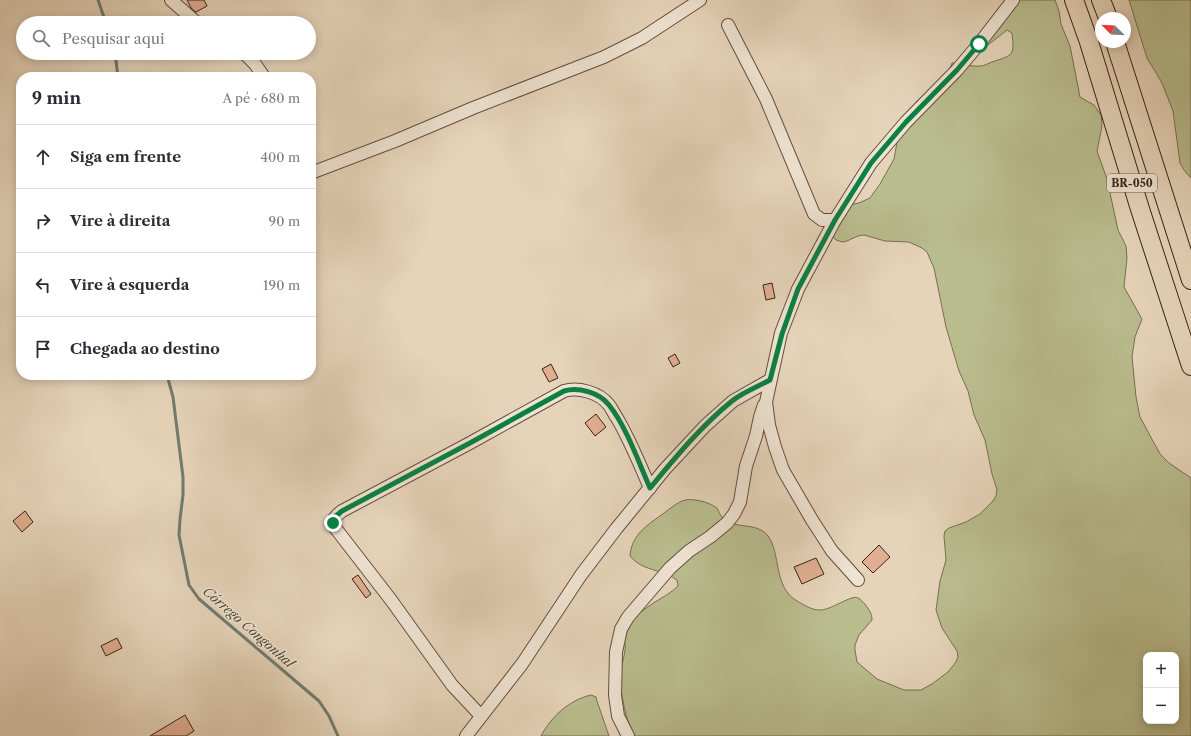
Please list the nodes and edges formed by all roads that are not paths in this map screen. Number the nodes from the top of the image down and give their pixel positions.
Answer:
1 (171, 0) edge
2 (700, 0) edge
3 (1013, 0) edge
4 (1074, 0) edge
5 (1101, 0) edge
6 (1106, 12) edge
7 (189, 16) edge
8 (728, 24) dead end
9 (1117, 48) edge
10 (251, 60) edge
11 (261, 72) edge
12 (316, 171) edge
13 (835, 220) junction
14 (1191, 280) edge
15 (1191, 366) edge
16 (770, 380) junction
17 (766, 402) junction
18 (650, 488) junction
19 (858, 580) dead end
20 (481, 716) junction
21 (466, 736) edge
22 (628, 736) edge

1 - 7 street
2 - 12 street
3 - 13 street
4 - 15 highway, BR-050
5 - 6 highway
8 - 13 street
9 - 14 highway, BR-050
10 - 11 street
13 - 16 street
16 - 17 street
16 - 18 street
17 - 19 street
17 - 22 street
18 - 20 street
18 - 20 street
20 - 21 street

